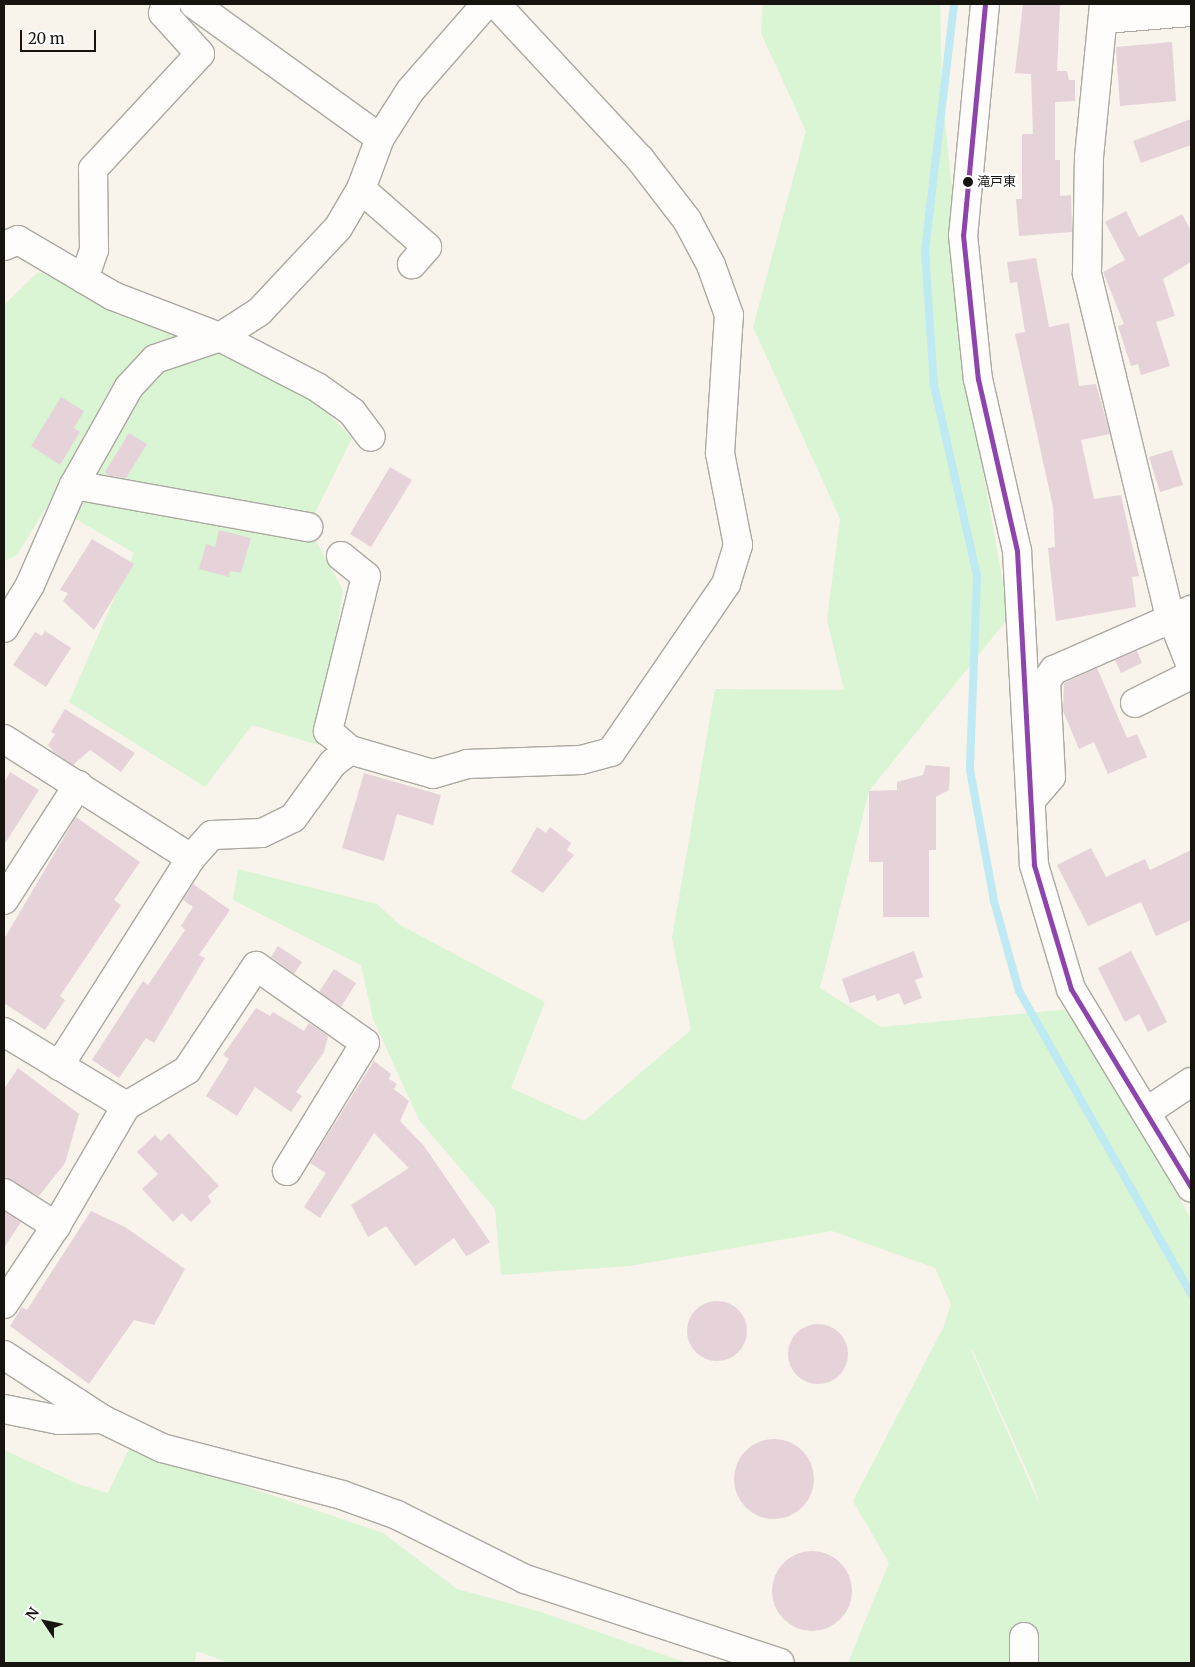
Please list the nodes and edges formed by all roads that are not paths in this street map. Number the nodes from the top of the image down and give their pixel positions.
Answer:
1 (167, 4) edge
2 (194, 4) edge
3 (486, 4) edge
4 (496, 4) edge
5 (984, 4) edge
6 (1104, 11) edge
7 (1191, 12) edge
8 (380, 138) junction
9 (361, 189) junction
10 (4, 246) edge
11 (412, 264) dead end
12 (84, 279) junction
13 (220, 337) junction
14 (371, 437) dead end
15 (74, 485) junction
16 (308, 527) dead end
17 (342, 556) dead end
18 (1181, 615) edge
19 (4, 628) edge
20 (1191, 666) edge
21 (1191, 675) edge
22 (1135, 704) dead end
23 (4, 739) edge
24 (350, 750) junction
25 (78, 785) junction
26 (1031, 800) junction
27 (191, 858) junction
28 (4, 900) edge
29 (4, 1032) edge
30 (59, 1066) junction
31 (1191, 1082) edge
32 (126, 1106) junction
33 (1146, 1112) junction
34 (288, 1171) dead end
35 (1191, 1187) edge
36 (4, 1193) edge
37 (56, 1226) junction
38 (4, 1304) edge
39 (4, 1355) edge
40 (4, 1409) edge
41 (102, 1419) junction
42 (780, 1663) edge

1 - 12 street
2 - 8 street
3 - 8 street
4 - 24 street
5 - 26 street
6 - 7 street
6 - 18 street
8 - 9 street
9 - 11 street
9 - 13 street
10 - 12 street
12 - 13 street
13 - 14 street
13 - 15 street
15 - 16 street
15 - 19 street
17 - 24 street
18 - 20 street
18 - 26 street
21 - 22 street
23 - 25 street
24 - 27 street
25 - 27 street
25 - 28 street
26 - 33 street
27 - 30 street
29 - 30 street
30 - 32 street
31 - 33 street
32 - 34 street
32 - 37 street
33 - 35 street
36 - 37 street
37 - 38 street
39 - 41 street
40 - 41 street
41 - 42 street

